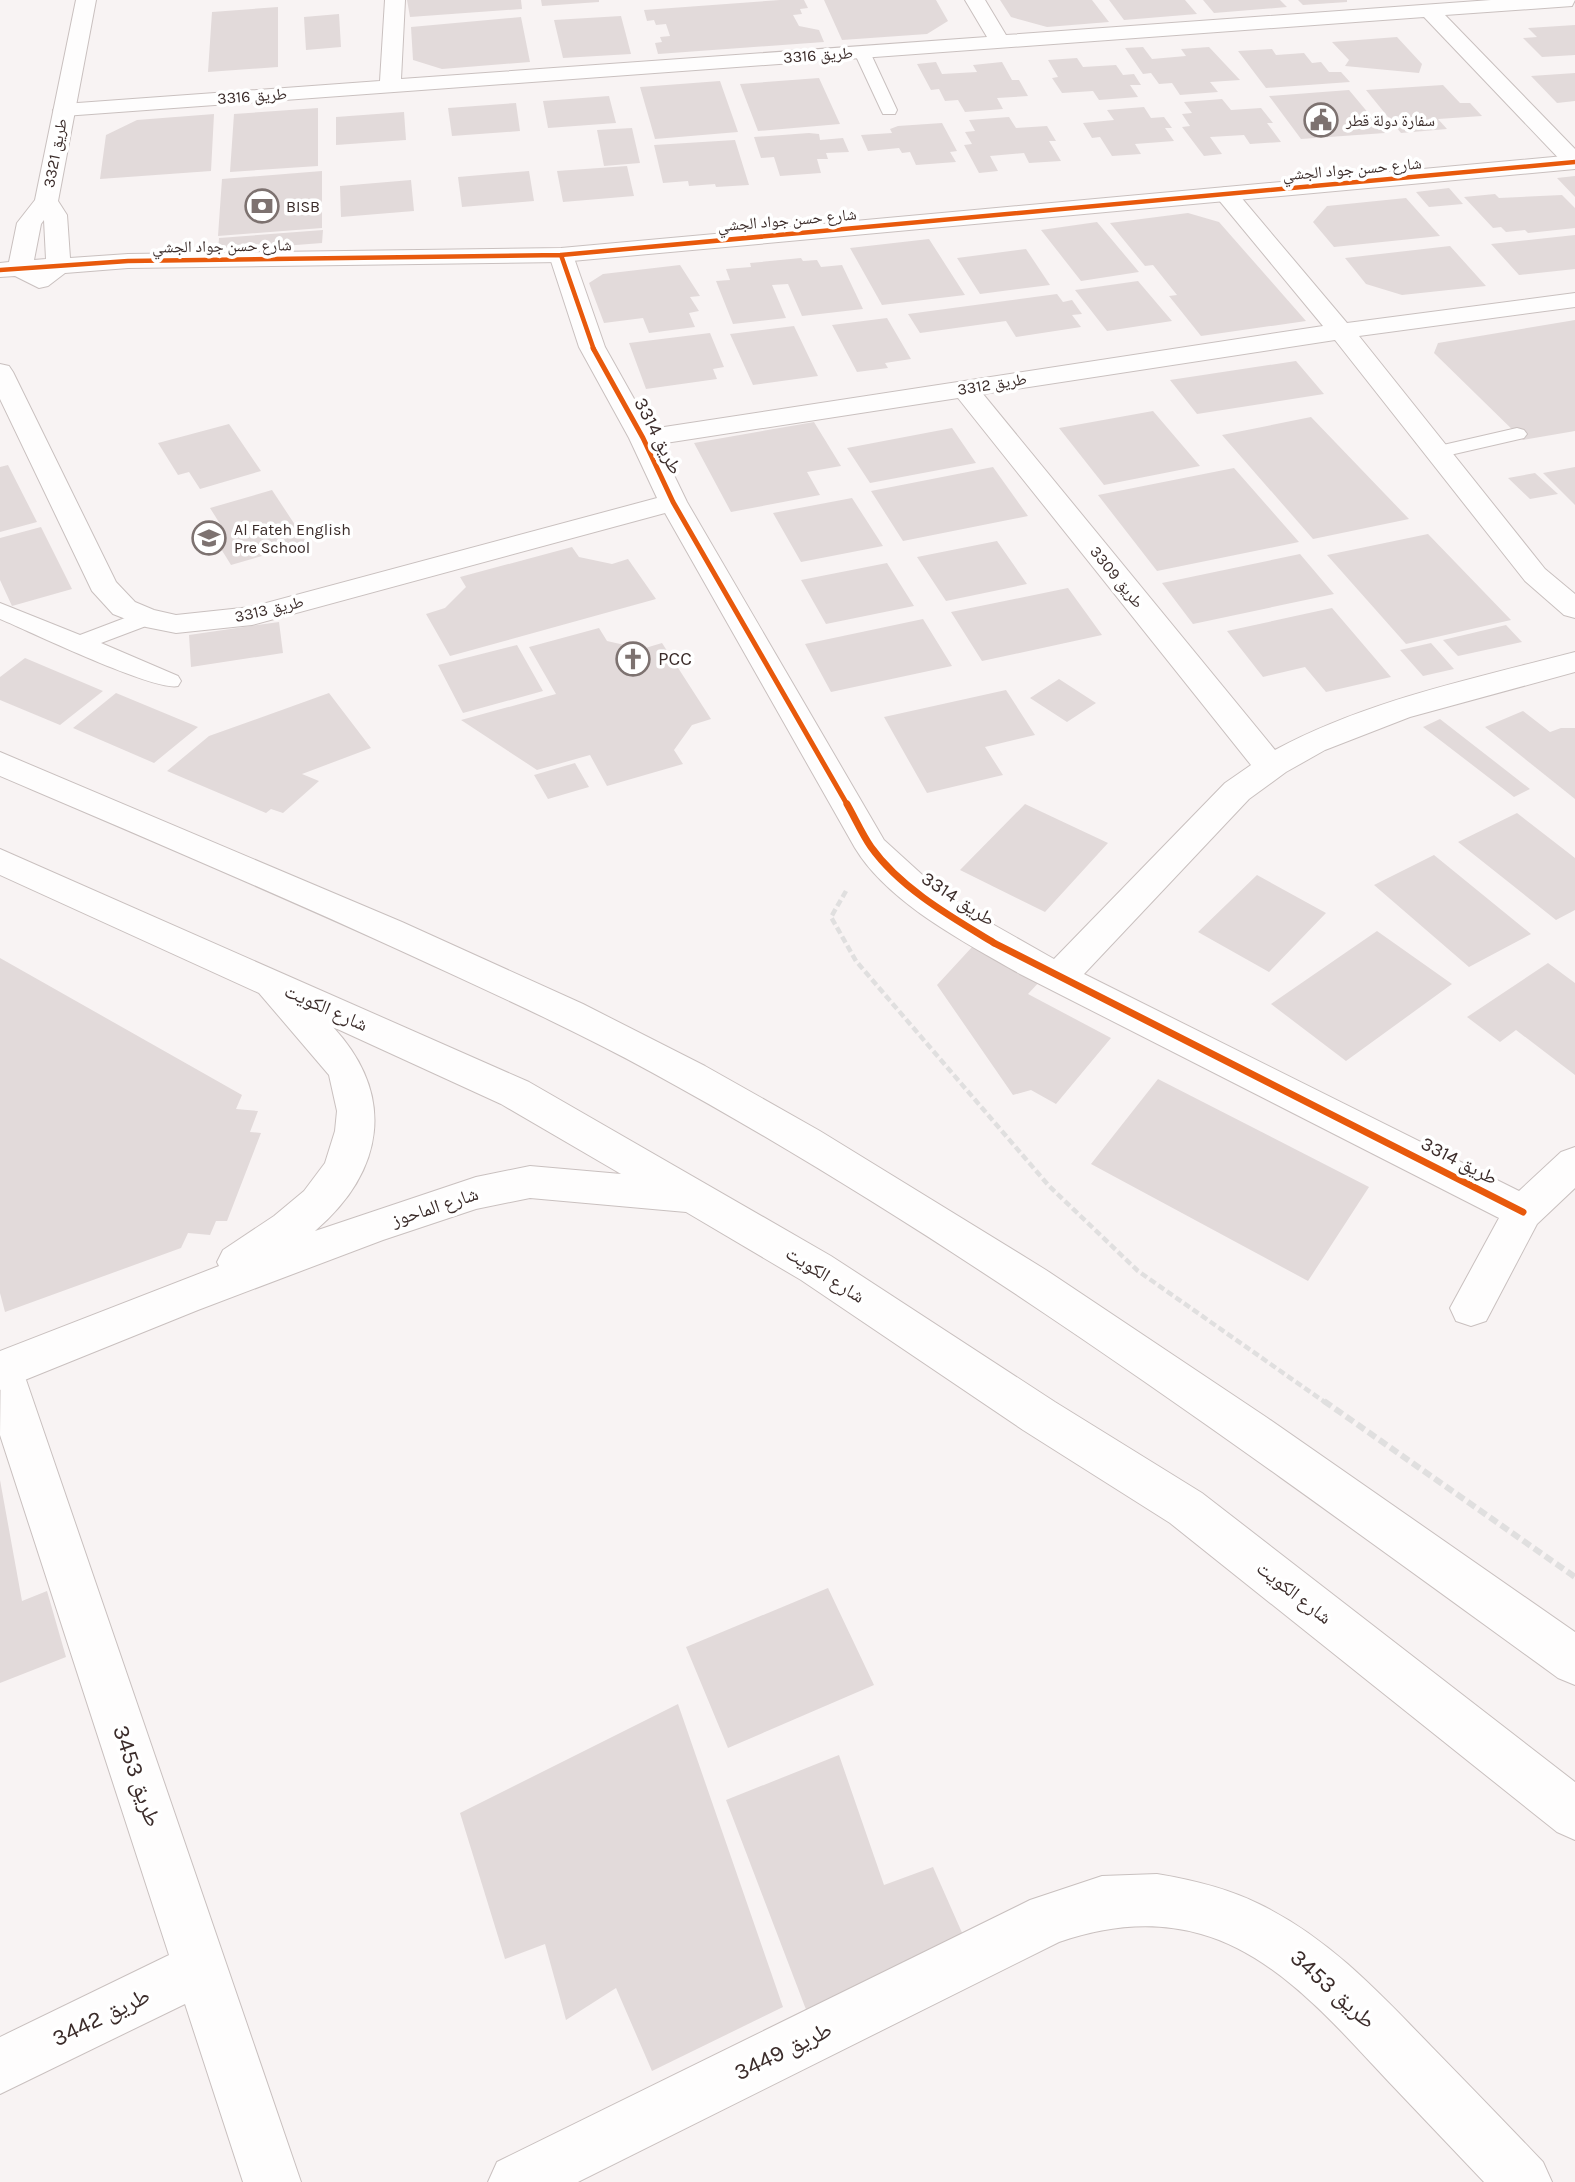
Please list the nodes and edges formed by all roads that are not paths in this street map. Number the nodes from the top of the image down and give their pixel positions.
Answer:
1 (86, 0) edge
2 (395, 0) edge
3 (975, 0) edge
4 (1572, 0) edge
5 (1429, 10) junction
6 (1000, 42) junction
7 (862, 52) junction
8 (390, 86) junction
9 (64, 110) junction
10 (889, 110) dead end
11 (1575, 162) edge
12 (1226, 194) junction
13 (51, 211) junction
14 (7, 227) dead end
15 (561, 255) junction
16 (311, 260) junction
17 (128, 261) junction
18 (27, 277) edge
19 (1575, 300) edge
20 (1341, 331) junction
21 (2, 381) edge
22 (965, 388) junction
23 (1517, 434) dead end
24 (643, 438) junction
25 (1437, 452) junction
26 (673, 502) junction
27 (1575, 609) edge
28 (0, 610) edge
29 (146, 618) junction
30 (77, 644) junction
31 (1575, 662) edge
32 (169, 681) dead end
33 (0, 764) edge
34 (1269, 765) junction
35 (0, 861) edge
36 (1059, 977) junction
37 (267, 981) junction
38 (1575, 1163) edge
39 (698, 1198) junction
40 (1523, 1212) junction
41 (183, 1297) junction
42 (1471, 1308) dead end
43 (1, 1371) edge
44 (1575, 1661) edge
45 (1575, 1814) edge
46 (1049, 1919) joint
47 (201, 1968) junction
48 (0, 2066) edge
49 (272, 2182) edge
50 (517, 2182) edge
51 (1522, 2182) edge

1 - 9 street, طريق 3321
2 - 8 street
3 - 6 street
4 - 5 street, طريق 3316
5 - 6 street, طريق 3316
5 - 11 street, شارع حسن جواد الجشي
6 - 7 street, طريق 3316
7 - 8 street, طريق 3316
7 - 10 lane
8 - 9 street, طريق 3316
9 - 13 street, طريق 3321
11 - 12 street, شارع حسن جواد الجشي
12 - 15 street, شارع حسن جواد الجشي
12 - 20 street
13 - 14 street
13 - 17 street
13 - 18 street
13 - 18 street, طريق 3321
15 - 16 street, شارع حسن جواد الجشي
15 - 24 street, طريق 3314
16 - 17 street, شارع حسن جواد الجشي
16 - 18 street, شارع حسن جواد الجشي
17 - 18 street, شارع حسن جواد الجشي
19 - 20 street, طريق 3312
20 - 22 street, طريق 3312
20 - 25 street
21 - 29 street, طريق 3313
22 - 24 street, طريق 3312
22 - 34 street, طريق 3309
23 - 25 lane
24 - 26 street, طريق 3314
25 - 27 street
26 - 29 street, طريق 3313
26 - 36 street, طريق 3314
28 - 30 lane
29 - 30 lane
30 - 32 lane
31 - 34 street
33 - 44 street
34 - 36 street
35 - 37 street, شارع الكويت
36 - 40 street, طريق 3314
37 - 39 street, شارع الكويت
37 - 41 street, شارع الماحوز
38 - 40 street
39 - 41 street, شارع الماحوز
39 - 45 street, شارع الكويت
40 - 42 street
41 - 43 street, شارع الماحوز
43 - 47 street, طريق 3453
46 - 50 street, طريق 3449
46 - 51 street, طريق 3453
47 - 48 street, طريق 3442
47 - 49 street, طريق 3453

